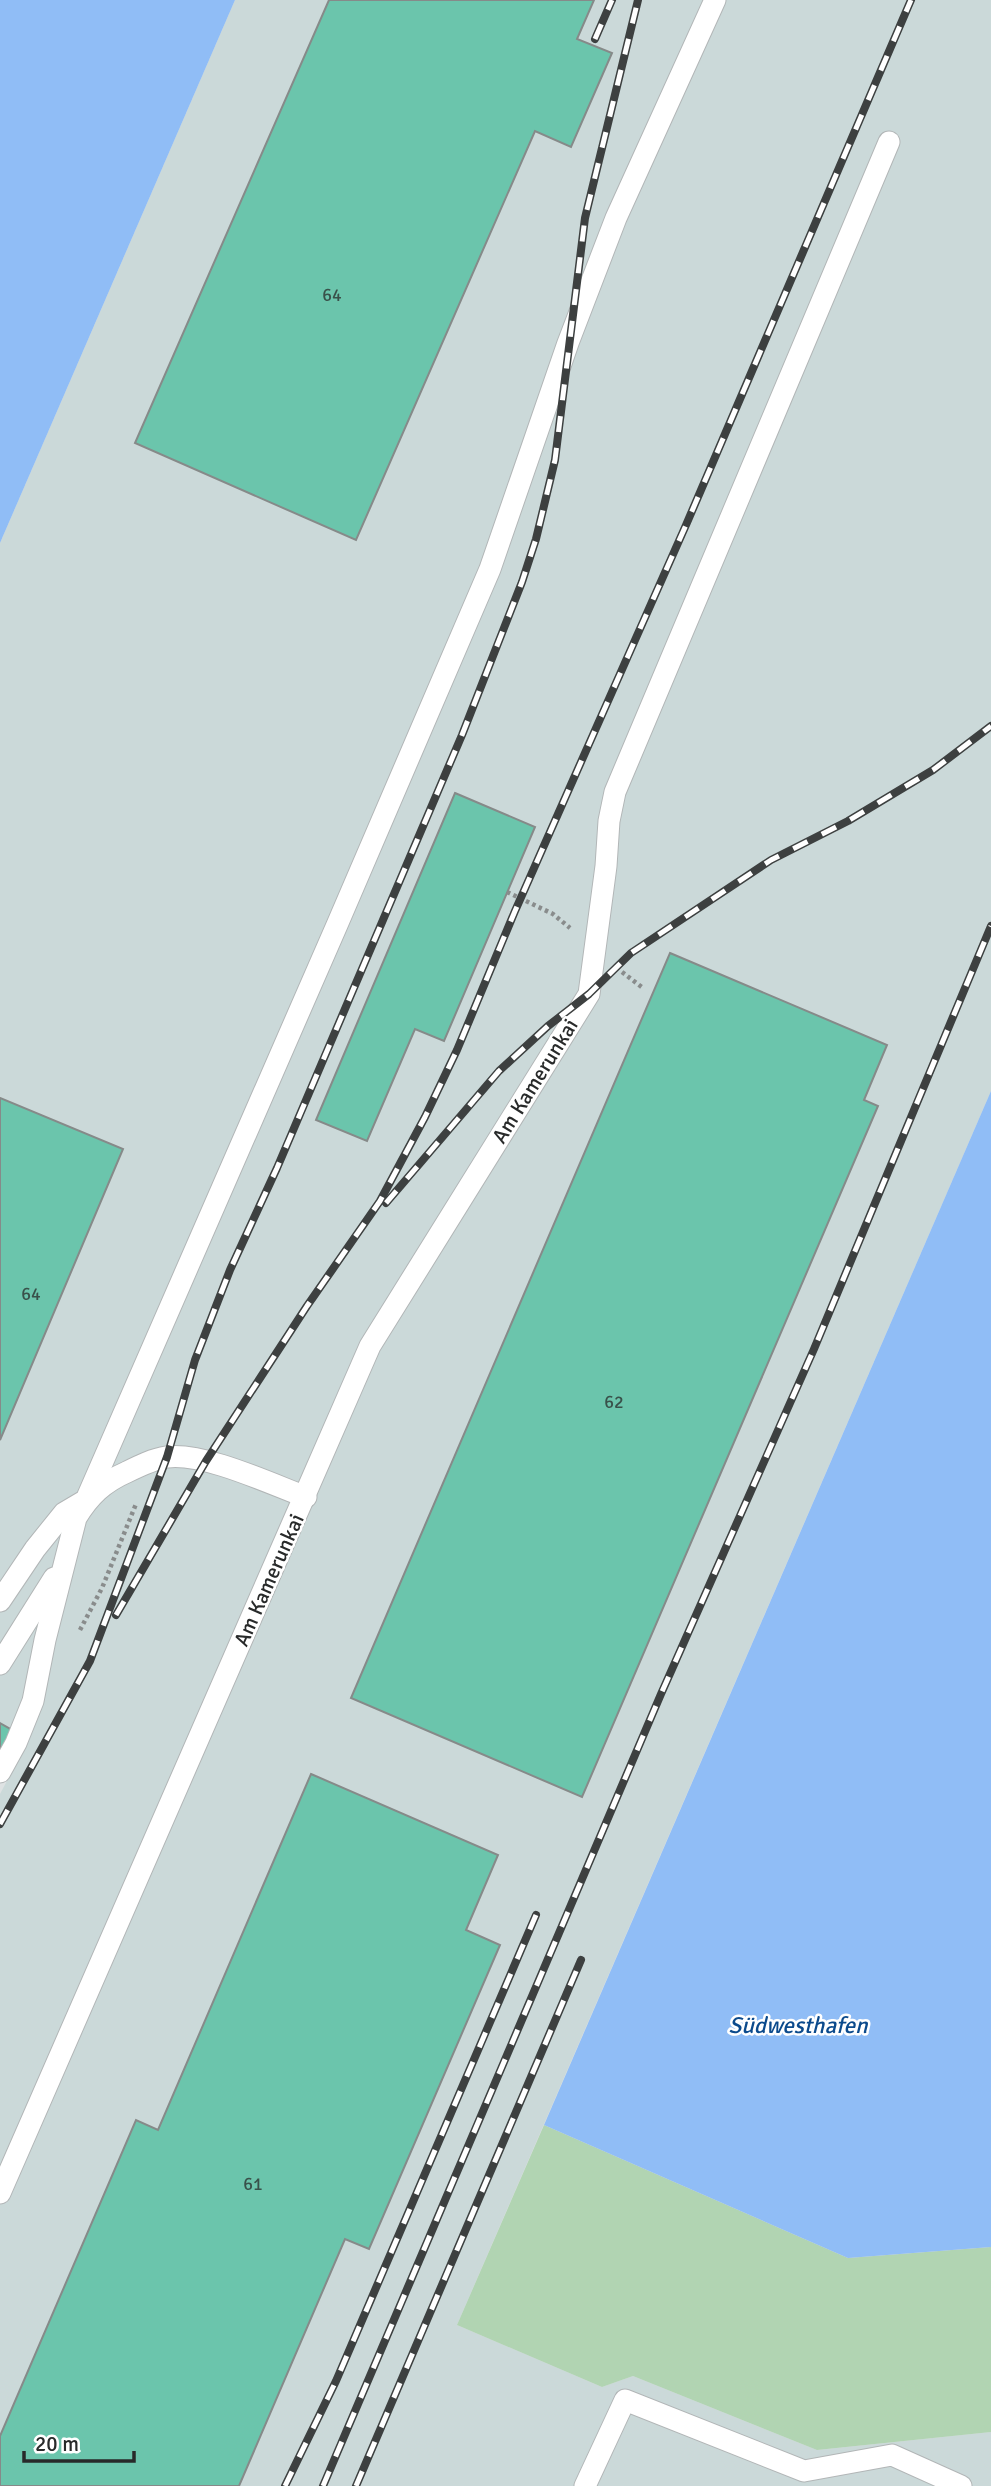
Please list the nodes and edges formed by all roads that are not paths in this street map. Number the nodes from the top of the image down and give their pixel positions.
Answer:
1 (715, 0) edge
2 (889, 142) dead end
3 (306, 1497) junction
4 (86, 1500) junction
5 (67, 1559) junction
6 (0, 1601) edge
7 (0, 1664) edge
8 (0, 1772) edge
9 (0, 2193) edge
10 (585, 2486) edge
11 (961, 2486) edge

1 - 4 lane
2 - 3 lane, Am Kamerunkai
3 - 4 lane
3 - 9 lane, Am Kamerunkai
4 - 5 lane
4 - 6 lane
5 - 7 lane
5 - 8 lane
10 - 11 lane

